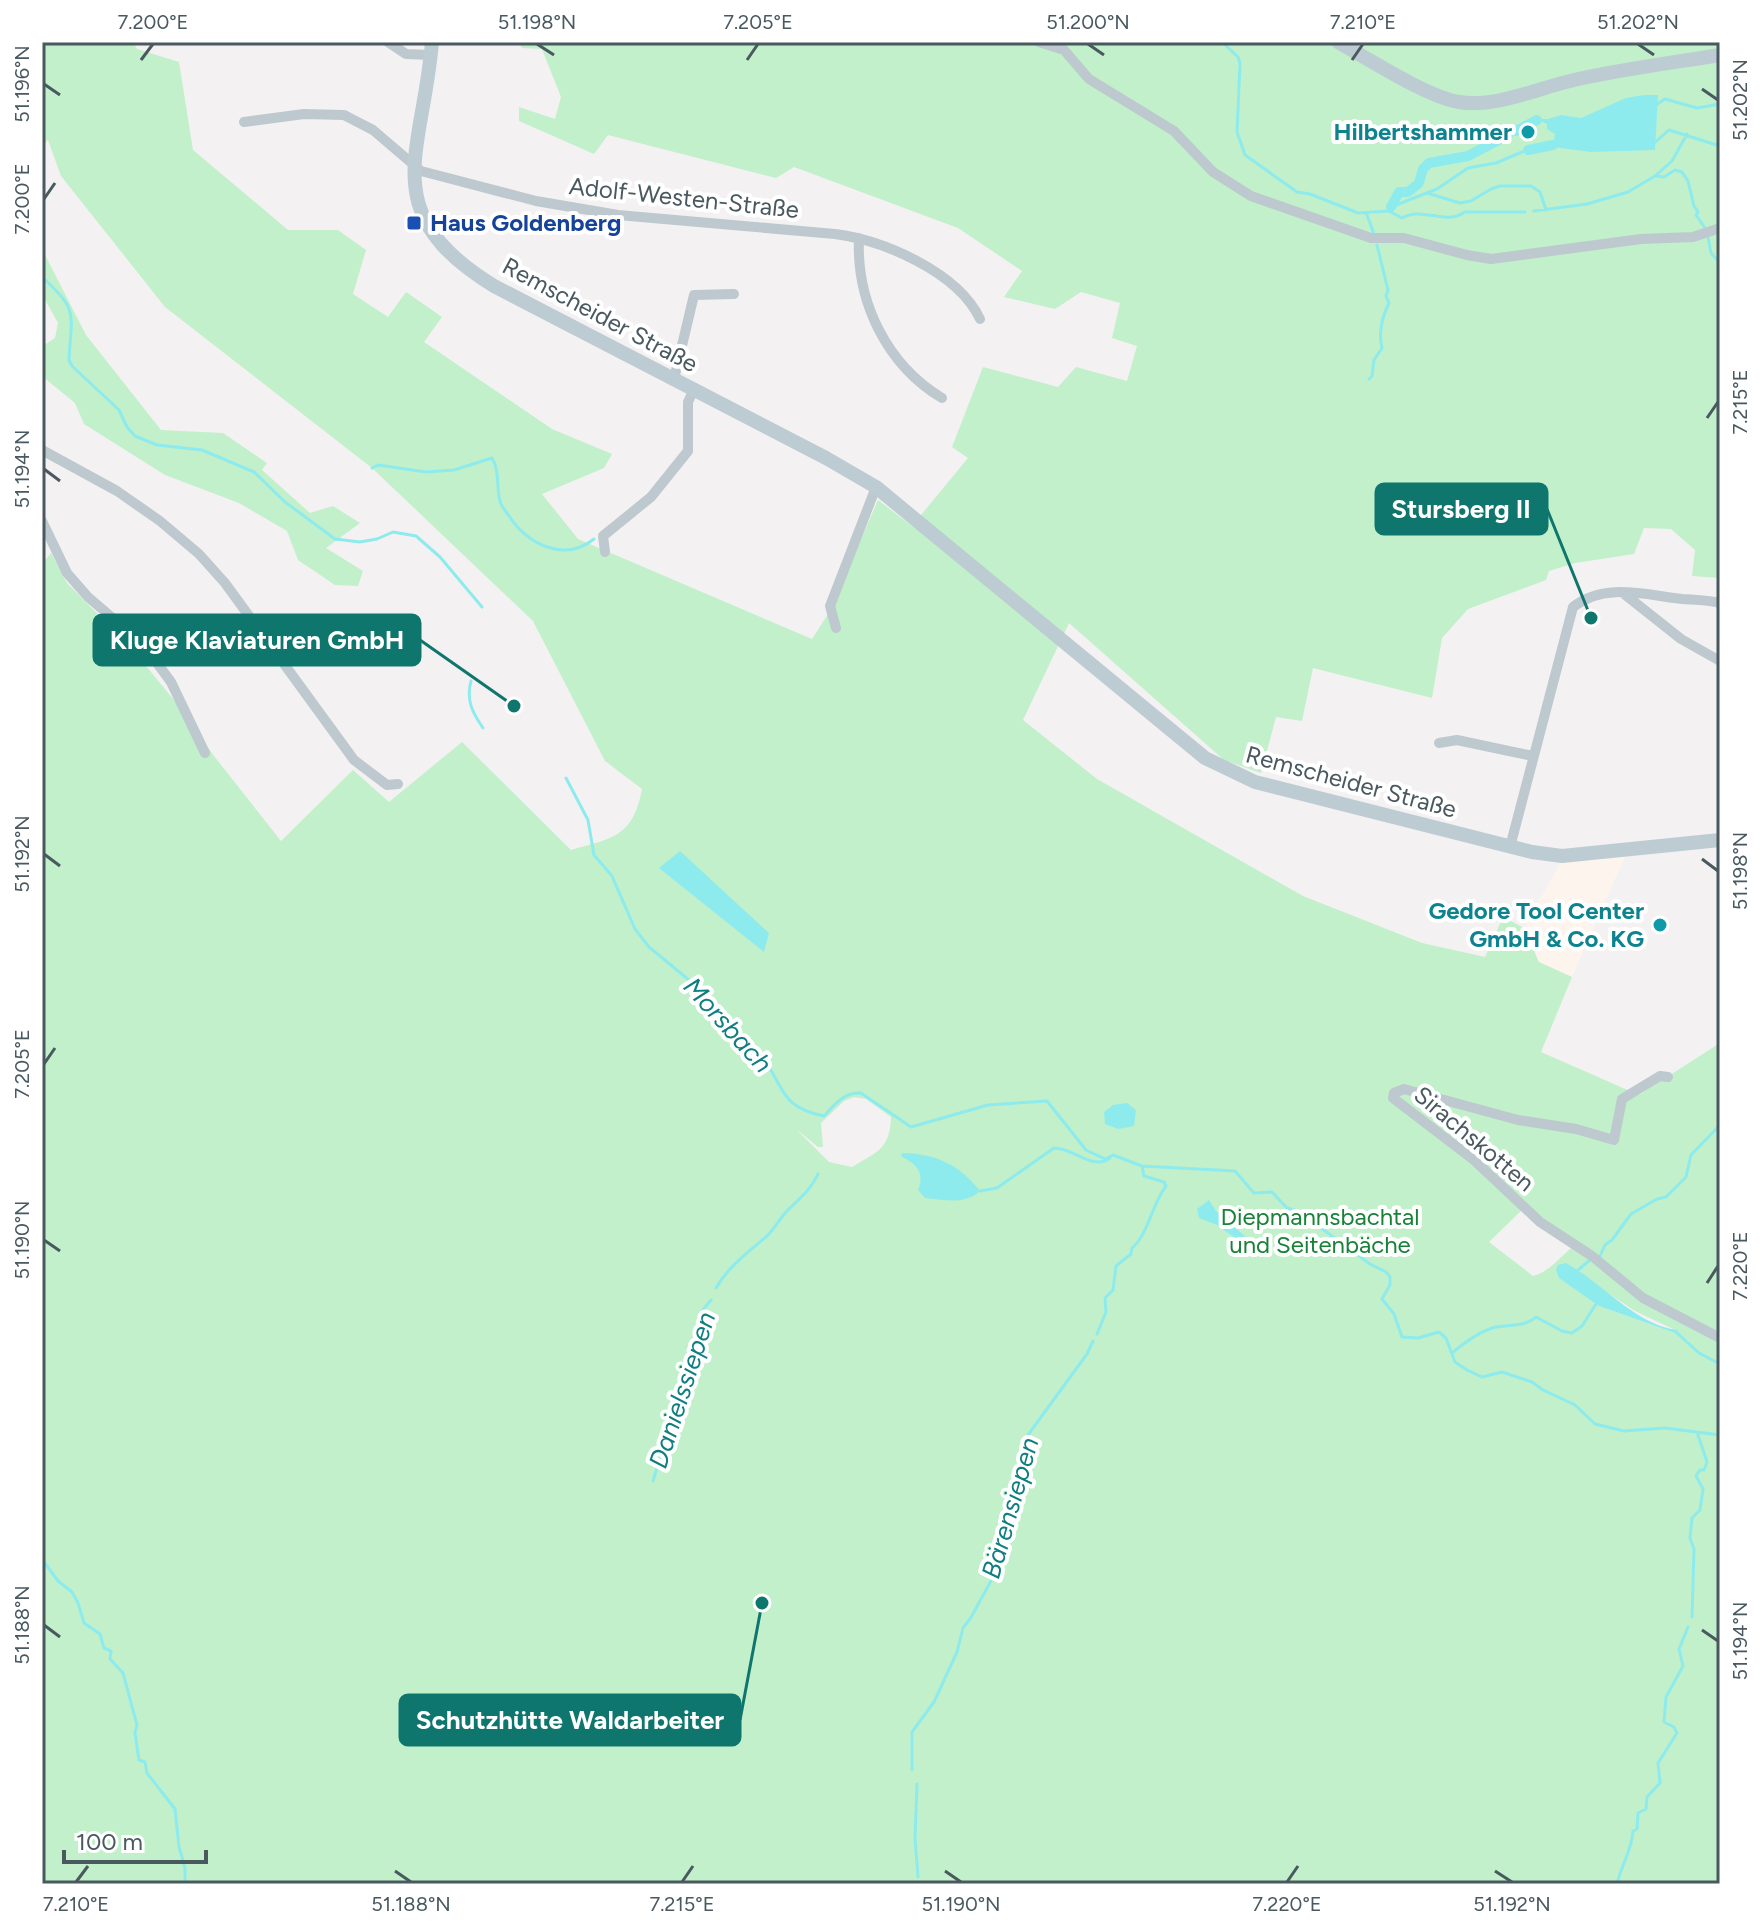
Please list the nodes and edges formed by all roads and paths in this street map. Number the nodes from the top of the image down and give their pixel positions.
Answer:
1 (388, 42) edge
2 (1039, 42) edge
3 (1338, 42) edge
4 (432, 49) edge
5 (1720, 55) edge
6 (244, 122) dead end
7 (414, 166) junction
8 (1720, 228) edge
9 (859, 238) junction
10 (734, 294) dead end
11 (980, 319) dead end
12 (674, 379) junction
13 (694, 389) junction
14 (942, 398) dead end
15 (42, 450) edge
16 (876, 487) junction
17 (42, 521) edge
18 (605, 552) dead end
19 (1621, 592) junction
20 (1720, 603) edge
21 (836, 628) dead end
22 (1720, 661) edge
23 (1439, 743) dead end
24 (205, 753) dead end
25 (1533, 756) junction
26 (398, 784) dead end
27 (1720, 840) edge
28 (1510, 847) junction
29 (1668, 1077) dead end
30 (1720, 1338) edge

1 - 4 street, Remscheider Straße
2 - 8 street
3 - 5 main road
4 - 7 main road, Remscheider Straße
6 - 7 street
7 - 9 street, Adolf-Westen-Straße
7 - 12 main road, Remscheider Straße
9 - 11 street, Adolf-Westen-Straße
9 - 14 street
10 - 12 street
12 - 13 main road, Remscheider Straße
13 - 16 main road, Remscheider Straße
13 - 18 street
15 - 26 street
16 - 21 street
16 - 28 main road, Remscheider Straße
17 - 24 street
19 - 20 street
19 - 22 street
19 - 25 street
23 - 25 street
25 - 28 street
27 - 28 main road, Remscheider Straße
29 - 30 street, Sirachskotten

